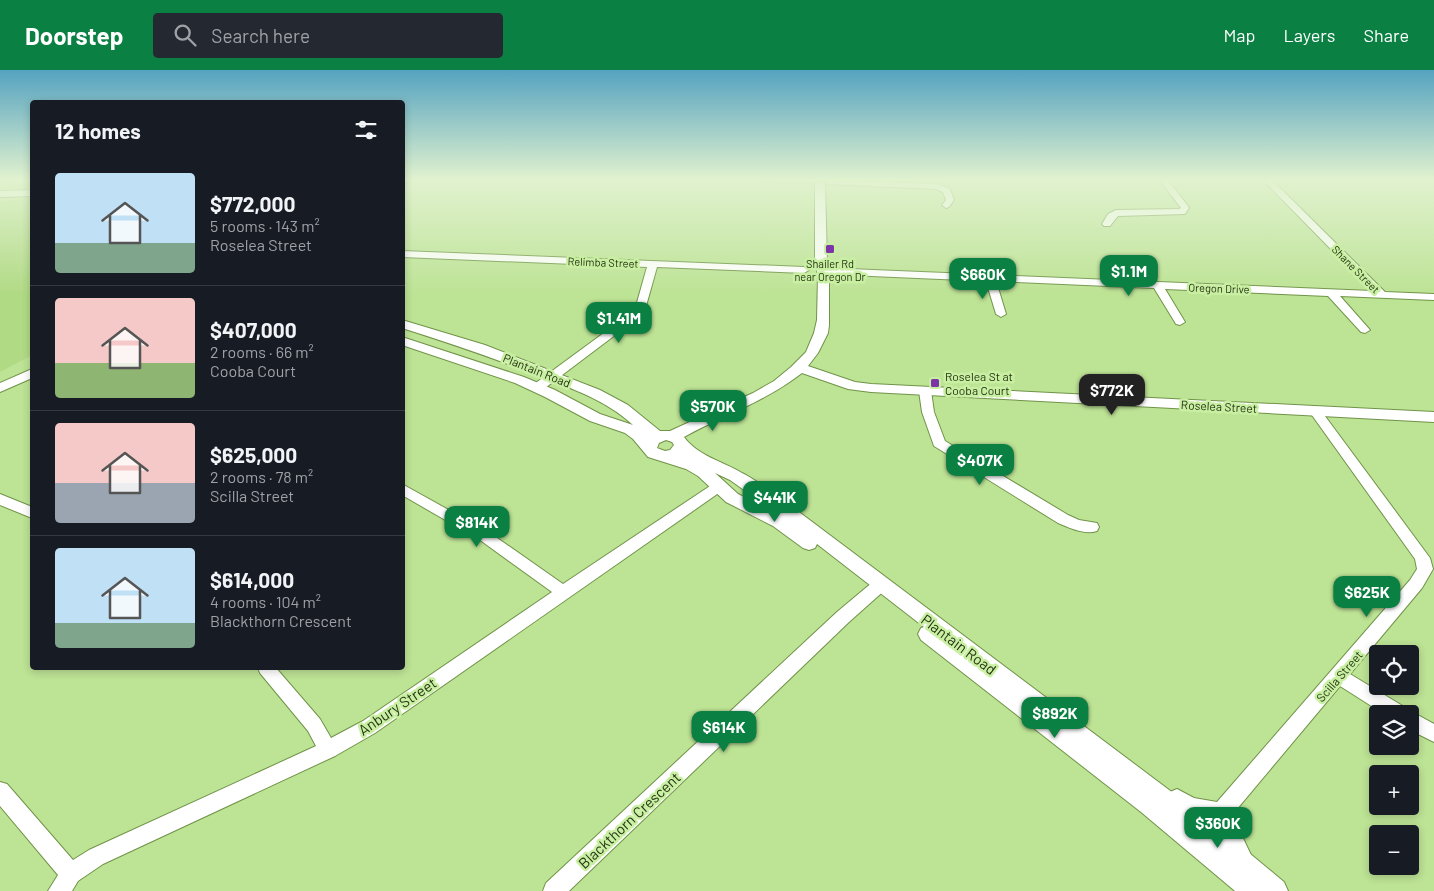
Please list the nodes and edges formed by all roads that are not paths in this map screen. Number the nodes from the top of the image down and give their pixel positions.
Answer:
1 (820, 217) edge
2 (1110, 217) edge
3 (1304, 217) edge
4 (1107, 224) dead end
5 (405, 254) edge
6 (653, 264) junction
7 (804, 270) dead end
8 (825, 271) junction
9 (990, 278) junction
10 (1158, 286) junction
11 (1331, 293) junction
12 (1382, 295) junction
13 (1434, 297) edge
14 (1001, 314) dead end
15 (1180, 322) dead end
16 (405, 325) edge
17 (1365, 330) dead end
18 (405, 342) edge
19 (30, 364) edge
20 (798, 367) junction
21 (30, 374) edge
22 (554, 376) junction
23 (0, 377) edge
24 (0, 388) edge
25 (537, 388) junction
26 (925, 391) junction
27 (1315, 411) junction
28 (1434, 417) edge
29 (669, 444) junction
30 (718, 488) junction
31 (405, 491) edge
32 (0, 499) edge
33 (30, 512) edge
34 (1092, 527) dead end
35 (1430, 571) edge
36 (876, 588) junction
37 (563, 592) junction
38 (268, 670) edge
39 (1338, 676) junction
40 (1385, 705) edge
41 (1419, 725) edge
42 (1434, 734) edge
43 (328, 750) junction
44 (1145, 785) junction
45 (0, 791) edge
46 (1220, 812) junction
47 (71, 874) junction
48 (1251, 879) edge
49 (59, 891) edge
50 (555, 891) edge
51 (1275, 891) edge

1 - 8 street
2 - 4 street
3 - 12 street, Shane Street
5 - 6 street, Relimba Street
6 - 7 street, Relimba Street
6 - 22 street
8 - 9 street, Oregon Drive
8 - 20 street
9 - 10 street, Oregon Drive
9 - 14 street
10 - 11 street, Oregon Drive
10 - 15 street
11 - 12 street, Oregon Drive
11 - 17 street
12 - 13 street, Oregon Drive
16 - 22 street, Plantain Road
18 - 25 street, Plantain Road
19 - 23 street
20 - 26 street, Roselea Street
20 - 29 street
21 - 24 street
22 - 25 street
22 - 29 street, Plantain Road
25 - 29 street, Plantain Road
26 - 27 street, Roselea Street
26 - 34 street
27 - 28 street, Roselea Street
27 - 35 street, Scilla Street
29 - 30 street, Plantain Road
29 - 36 street, Plantain Road
30 - 36 street, Plantain Road
30 - 37 street, Anbury Street
31 - 37 street
32 - 33 street
35 - 39 street, Scilla Street
36 - 44 street, Plantain Road
36 - 48 street, Plantain Road
36 - 50 street, Blackthorn Crescent
37 - 43 street, Anbury Street
38 - 43 street
39 - 40 street
39 - 46 street, Scilla Street
41 - 42 street
43 - 47 street, Anbury Street
44 - 46 street
44 - 48 street, Plantain Road
45 - 47 street
46 - 48 street
47 - 49 street, Anbury Street
48 - 51 street, Plantain Road

